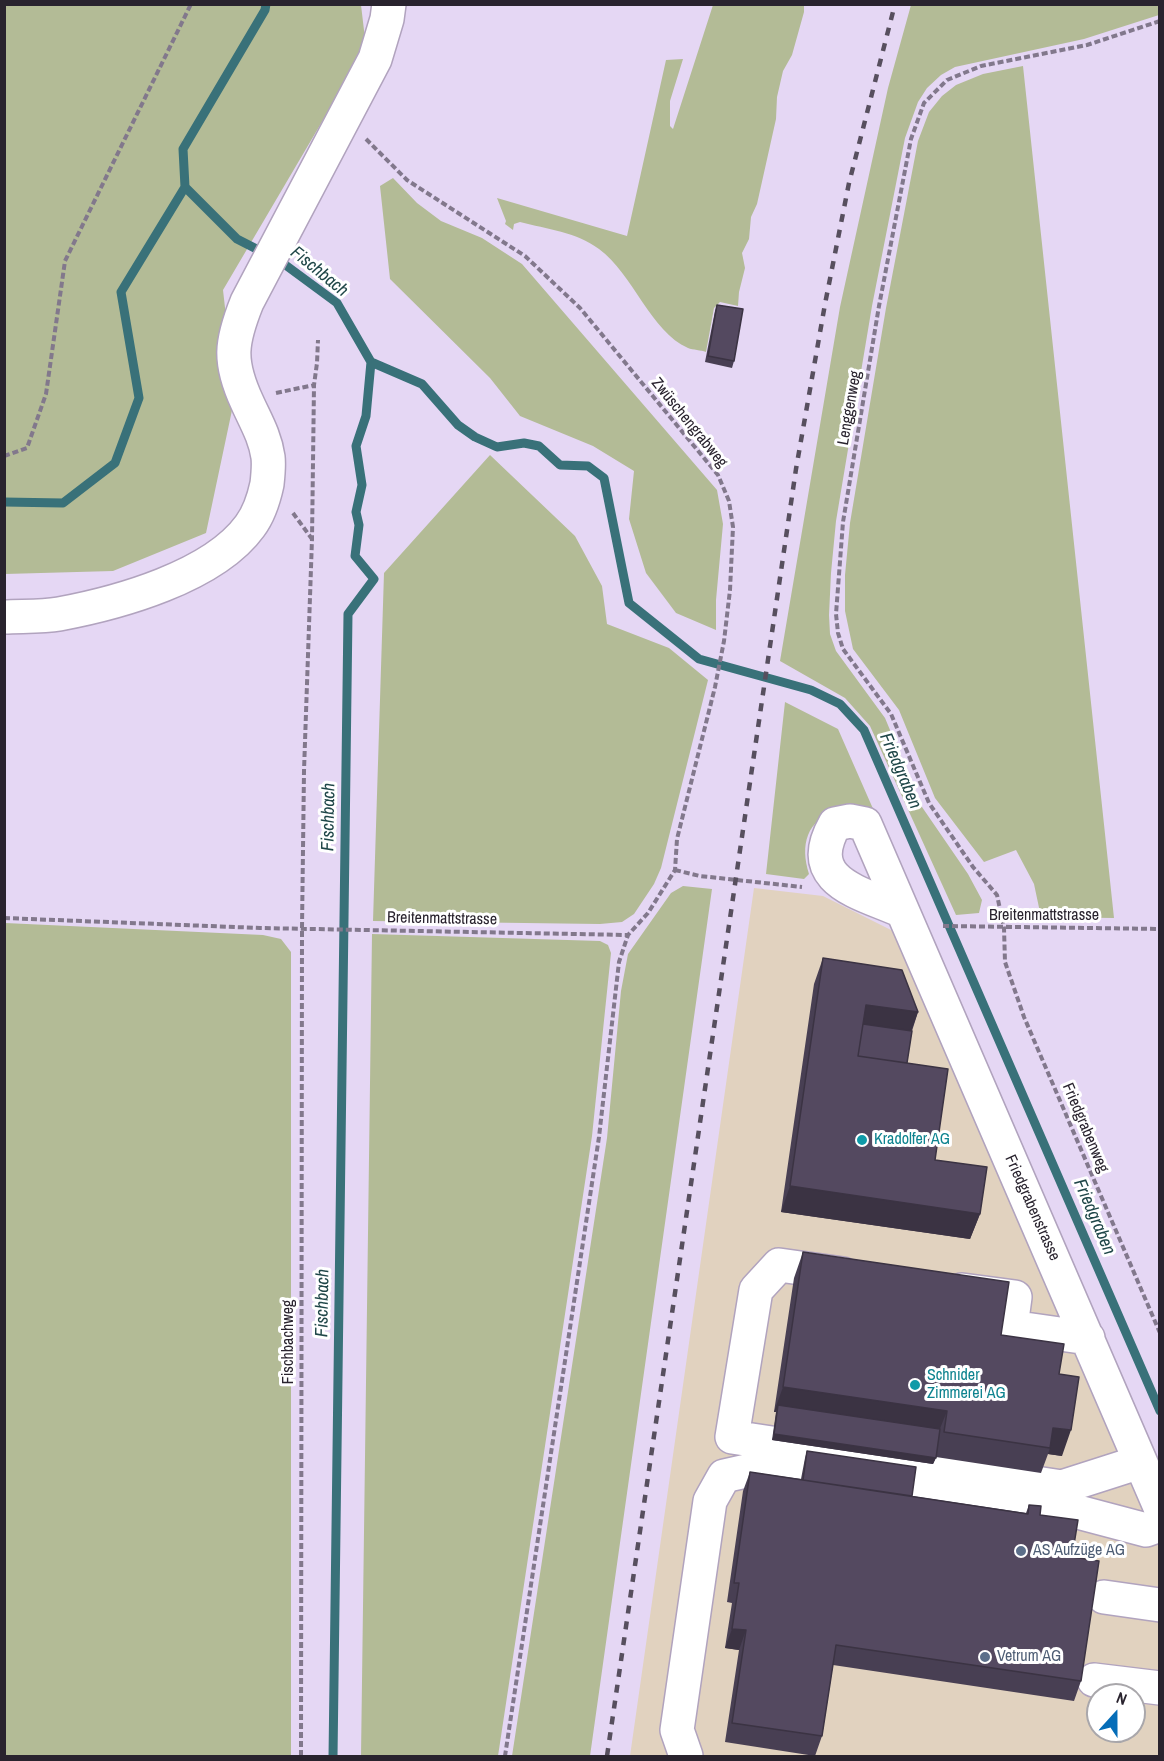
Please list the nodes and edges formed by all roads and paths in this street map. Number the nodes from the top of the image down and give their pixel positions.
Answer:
1 (191, 4) edge
2 (389, 4) edge
3 (1160, 21) edge
4 (344, 118) junction
5 (318, 340) dead end
6 (4, 456) edge
7 (4, 617) edge
8 (675, 870) junction
9 (845, 886) junction
10 (902, 910) junction
11 (4, 918) edge
12 (939, 926) dead end
13 (302, 928) junction
14 (1004, 928) junction
15 (1160, 929) edge
16 (628, 935) junction
17 (873, 1278) edge
18 (932, 1286) edge
19 (1160, 1333) edge
20 (1088, 1338) junction
21 (1140, 1462) junction
22 (1160, 1507) edge
23 (1160, 1525) edge
24 (1104, 1597) dead end
25 (1160, 1605) edge
26 (1094, 1680) dead end
27 (1160, 1688) edge
28 (301, 1756) edge
29 (504, 1756) edge
30 (686, 1756) edge

1 - 6 path
2 - 4 lane
3 - 14 path, Lenggenweg
4 - 7 lane
4 - 8 path, Zwüschengrabweg
5 - 13 path, Fischbachweg
8 - 9 path
8 - 16 path
9 - 10 lane, Friedgrabenstrasse
9 - 10 lane, Friedgrabenstrasse
10 - 20 lane, Friedgrabenstrasse
11 - 13 path, Breitenmattstrasse
12 - 14 path, Breitenmattstrasse
13 - 16 path, Breitenmattstrasse
13 - 28 path, Fischbachweg
14 - 15 path, Breitenmattstrasse
14 - 19 path, Friedgrabenweg
16 - 29 path
17 - 21 lane
18 - 20 lane
20 - 21 lane, Friedgrabenstrasse
21 - 22 lane, Friedgrabenstrasse
23 - 30 lane
24 - 25 lane
26 - 27 lane

